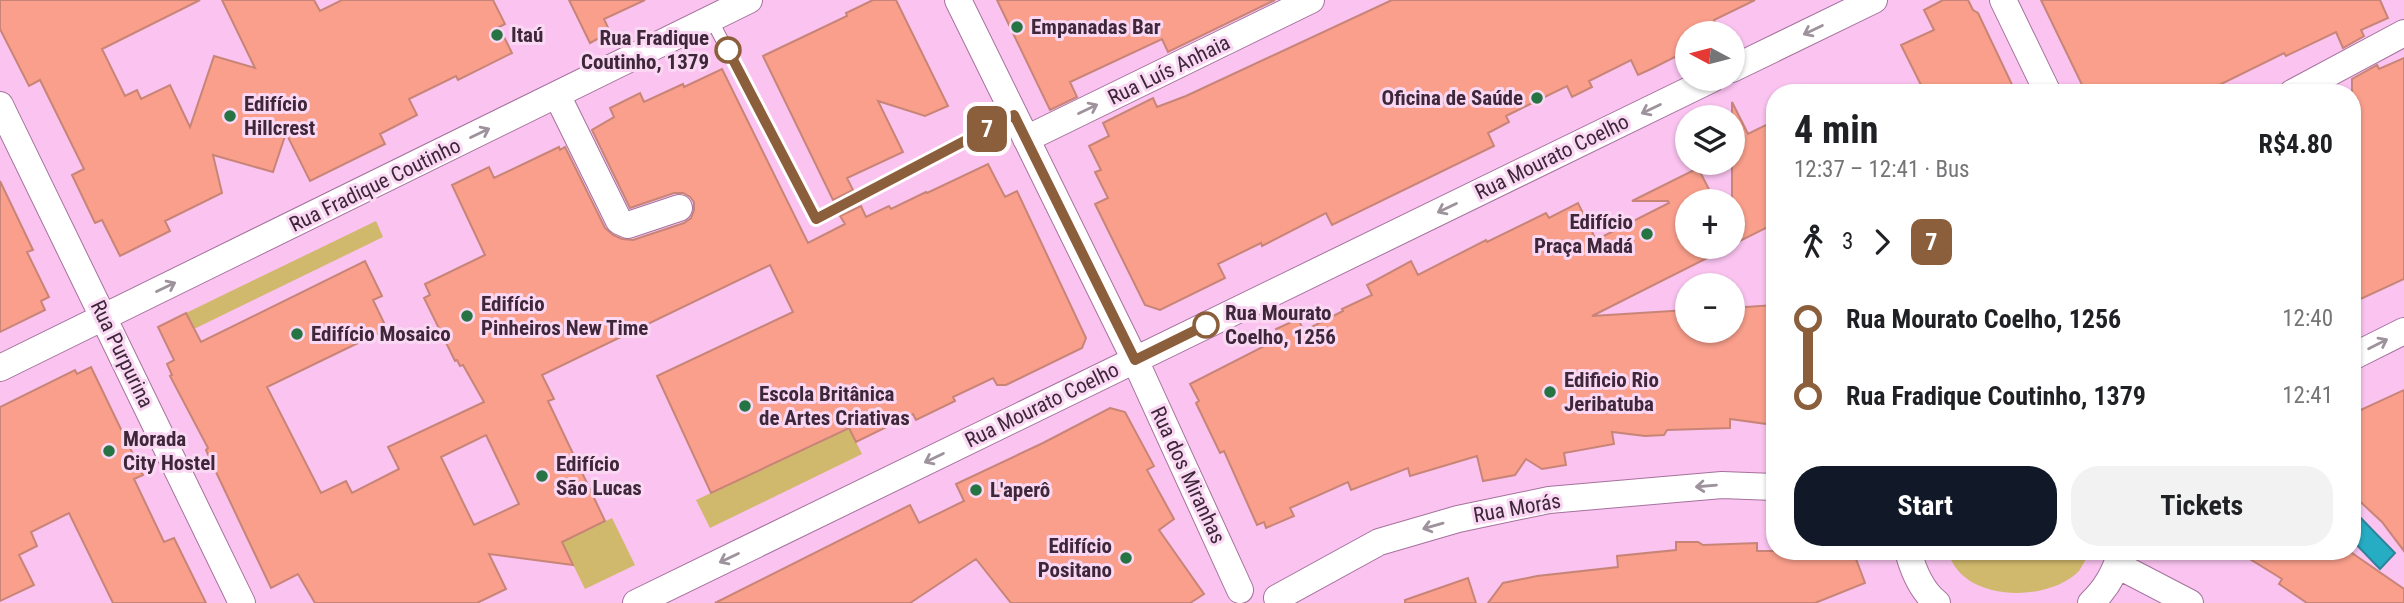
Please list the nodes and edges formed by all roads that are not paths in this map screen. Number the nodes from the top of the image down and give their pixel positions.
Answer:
1 (749, 0) edge
2 (958, 0) edge
3 (1311, 0) edge
4 (1874, 0) edge
5 (2003, 0) edge
6 (711, 19) junction
7 (2404, 33) edge
8 (1745, 63) edge
9 (2044, 84) edge
10 (2309, 84) edge
11 (1687, 91) edge
12 (557, 95) junction
13 (0, 105) edge
14 (1014, 115) junction
15 (1026, 139) junction
16 (679, 208) dead end
17 (104, 317) junction
18 (2404, 331) edge
19 (2361, 352) edge
20 (1135, 360) junction
21 (0, 368) edge
22 (1766, 487) edge
23 (1910, 560) edge
24 (2118, 560) edge
25 (2122, 560) edge
26 (1233, 596) edge
27 (1279, 600) edge
28 (243, 603) edge
29 (636, 603) edge
30 (1937, 603) edge
31 (2091, 603) edge
32 (2190, 603) edge

1 - 6 street, Rua Fradique Coutinho
2 - 14 street, Rua dos Miranhas
15 -> 3 street, Rua Luís Anhaia
4 -> 8 street
5 - 9 street
6 - 12 street, Rua Fradique Coutinho
6 - 14 lane
7 - 10 street
11 -> 20 street, Rua Mourato Coelho
12 - 16 street
17 -> 12 street, Rua Fradique Coutinho
13 - 17 street, Rua Purpurina
14 - 15 street, Rua dos Miranhas
15 - 20 street, Rua dos Miranhas
17 - 21 street, Rua Fradique Coutinho
17 - 28 street, Rua Purpurina
19 -> 18 street
20 - 26 street, Rua dos Miranhas
20 -> 29 street, Rua Mourato Coelho
22 -> 27 street, Rua Morás
23 - 30 street
24 - 31 street
25 - 32 street
26 - 27 street

